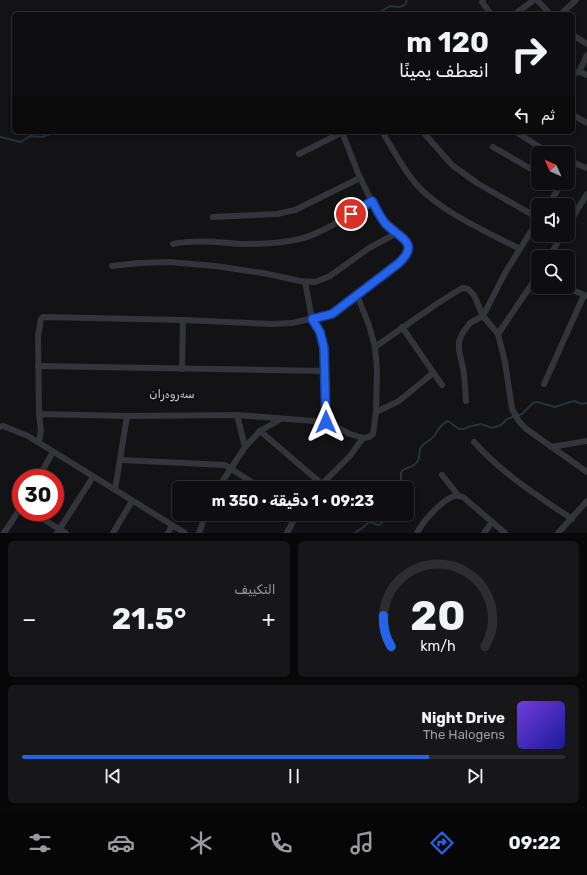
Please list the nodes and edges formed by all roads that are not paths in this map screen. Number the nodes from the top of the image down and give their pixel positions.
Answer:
1 (483, 0) edge
2 (534, 0) edge
3 (537, 0) edge
4 (576, 0) edge
5 (490, 12) edge
6 (518, 12) edge
7 (548, 12) edge
8 (563, 12) edge
9 (575, 36) edge
10 (587, 44) edge
11 (587, 55) edge
12 (576, 73) edge
13 (587, 75) edge
14 (575, 116) edge
15 (587, 122) edge
16 (338, 134) edge
17 (343, 134) edge
18 (384, 134) edge
19 (425, 134) edge
20 (519, 134) edge
21 (538, 146) edge
22 (493, 147) dead end
23 (299, 154) dead end
24 (575, 163) edge
25 (587, 168) edge
26 (531, 169) edge
27 (360, 178) junction
28 (587, 194) edge
29 (372, 201) junction
30 (575, 214) edge
31 (531, 215) edge
32 (213, 217) dead end
33 (531, 230) edge
34 (397, 234) junction
35 (173, 244) dead end
36 (520, 248) junction
37 (112, 266) dead end
38 (305, 282) junction
39 (531, 285) edge
40 (575, 292) edge
41 (357, 295) junction
42 (585, 296) edge
43 (483, 316) junction
44 (312, 319) junction
45 (183, 320) junction
46 (402, 327) junction
47 (498, 334) junction
48 (375, 347) junction
49 (38, 366) junction
50 (182, 369) junction
51 (326, 371) junction
52 (433, 373) junction
53 (544, 384) dead end
54 (442, 385) dead end
55 (466, 401) dead end
56 (376, 412) junction
57 (39, 414) junction
58 (237, 415) junction
59 (128, 416) junction
60 (280, 419) junction
61 (326, 422) junction
62 (0, 427) edge
63 (260, 431) junction
64 (363, 438) junction
65 (587, 441) edge
66 (39, 442) junction
67 (474, 442) dead end
68 (245, 447) junction
69 (551, 447) junction
70 (53, 452) junction
71 (121, 460) junction
72 (231, 468) junction
73 (43, 469) edge
74 (587, 472) edge
75 (442, 475) dead end
76 (93, 477) junction
77 (223, 481) edge
78 (250, 481) edge
79 (315, 481) edge
80 (325, 481) edge
81 (115, 490) junction
82 (458, 495) junction
83 (132, 501) junction
84 (587, 501) edge
85 (572, 519) junction
86 (12, 521) edge
87 (44, 521) edge
88 (203, 521) edge
89 (293, 521) edge
90 (492, 522) junction
91 (172, 525) junction
92 (58, 531) edge
93 (4, 533) edge
94 (66, 533) edge
95 (113, 533) edge
96 (168, 533) edge
97 (185, 533) edge
98 (199, 533) edge
99 (287, 533) edge
100 (417, 533) edge
101 (484, 533) edge
102 (505, 533) edge
103 (558, 533) edge

1 - 5 street
2 - 6 street
3 - 7 street
4 - 8 street
9 - 10 street
11 - 12 street
12 - 13 street
14 - 15 street
16 - 23 street
17 - 27 street
18 - 36 street
19 - 31 street
20 - 21 street
22 - 26 street
24 - 25 street
27 - 29 street
27 - 32 street
28 - 30 street
29 - 34 street
29 - 35 street
33 - 36 street
34 - 38 street
34 - 41 street
36 - 43 street
37 - 38 street
38 - 44 street
39 - 47 street
40 - 42 street
41 - 44 street
41 - 48 street
42 - 53 street
43 - 46 street
43 - 47 street
43 - 55 street
44 - 45 street
44 - 51 street
45 - 49 street
45 - 50 street
46 - 48 street
46 - 52 street
47 - 69 street
48 - 56 street
49 - 50 street
49 - 57 street
50 - 51 street
51 - 61 street
52 - 54 street
52 - 56 street
56 - 64 street
57 - 59 street
57 - 66 street
58 - 59 street
58 - 60 street
58 - 68 street
59 - 71 street
60 - 61 street
60 - 63 street
61 - 64 street
62 - 66 street
63 - 68 street
63 - 79 street
64 - 80 street
65 - 69 street
66 - 70 street
67 - 85 street
68 - 72 street
69 - 74 street
70 - 73 street
70 - 76 street
71 - 72 street
71 - 81 street
72 - 77 street
72 - 78 street
75 - 82 street
76 - 81 street
76 - 92 street
81 - 83 street
82 - 90 street
82 - 100 street
83 - 91 street
83 - 95 street
84 - 85 street
85 - 103 street
86 - 93 street
87 - 92 street
88 - 98 street
89 - 99 street
90 - 101 street
90 - 102 street
91 - 96 street
91 - 97 street
92 - 94 street

